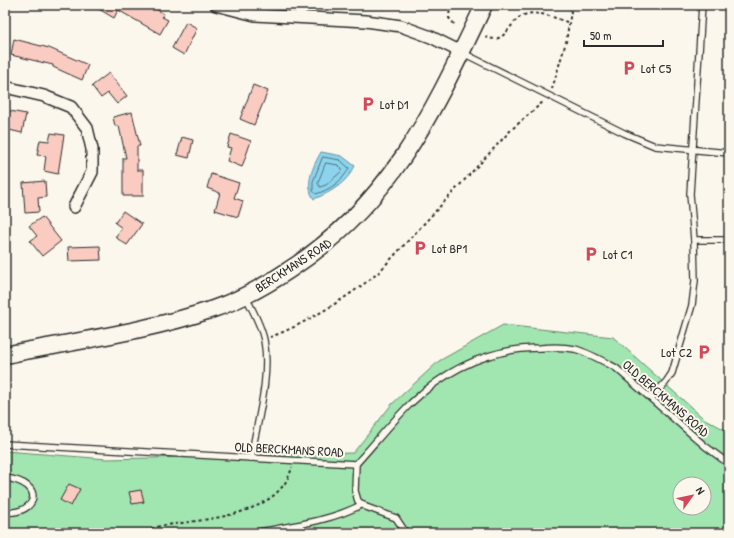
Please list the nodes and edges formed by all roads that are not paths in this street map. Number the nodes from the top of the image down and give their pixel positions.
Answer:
1 (216, 5) edge
2 (484, 5) edge
3 (702, 5) edge
4 (461, 52) junction
5 (5, 87) edge
6 (692, 150) junction
7 (729, 153) edge
8 (74, 206) dead end
9 (694, 240) junction
10 (729, 240) edge
11 (245, 295) junction
12 (5, 356) edge
13 (651, 398) junction
14 (5, 444) edge
15 (251, 458) junction
16 (356, 464) junction
17 (729, 464) edge
18 (5, 478) edge
19 (363, 504) junction
20 (5, 512) edge
21 (253, 533) edge
22 (406, 533) edge

1 - 4 street
2 - 4 main road, BERCKMANS ROAD
3 - 6 lane
4 - 6 lane
4 - 11 main road, BERCKMANS ROAD
5 - 8 street
6 - 7 lane
6 - 9 lane
9 - 10 lane
9 - 13 lane
11 - 12 main road, BERCKMANS ROAD
11 - 15 lane
13 - 16 lane, OLD BERCKMANS ROAD
13 - 17 lane, OLD BERCKMANS ROAD
14 - 15 lane, OLD BERCKMANS ROAD
15 - 16 lane, OLD BERCKMANS ROAD
16 - 19 lane
18 - 20 lane
19 - 21 lane
19 - 22 lane

